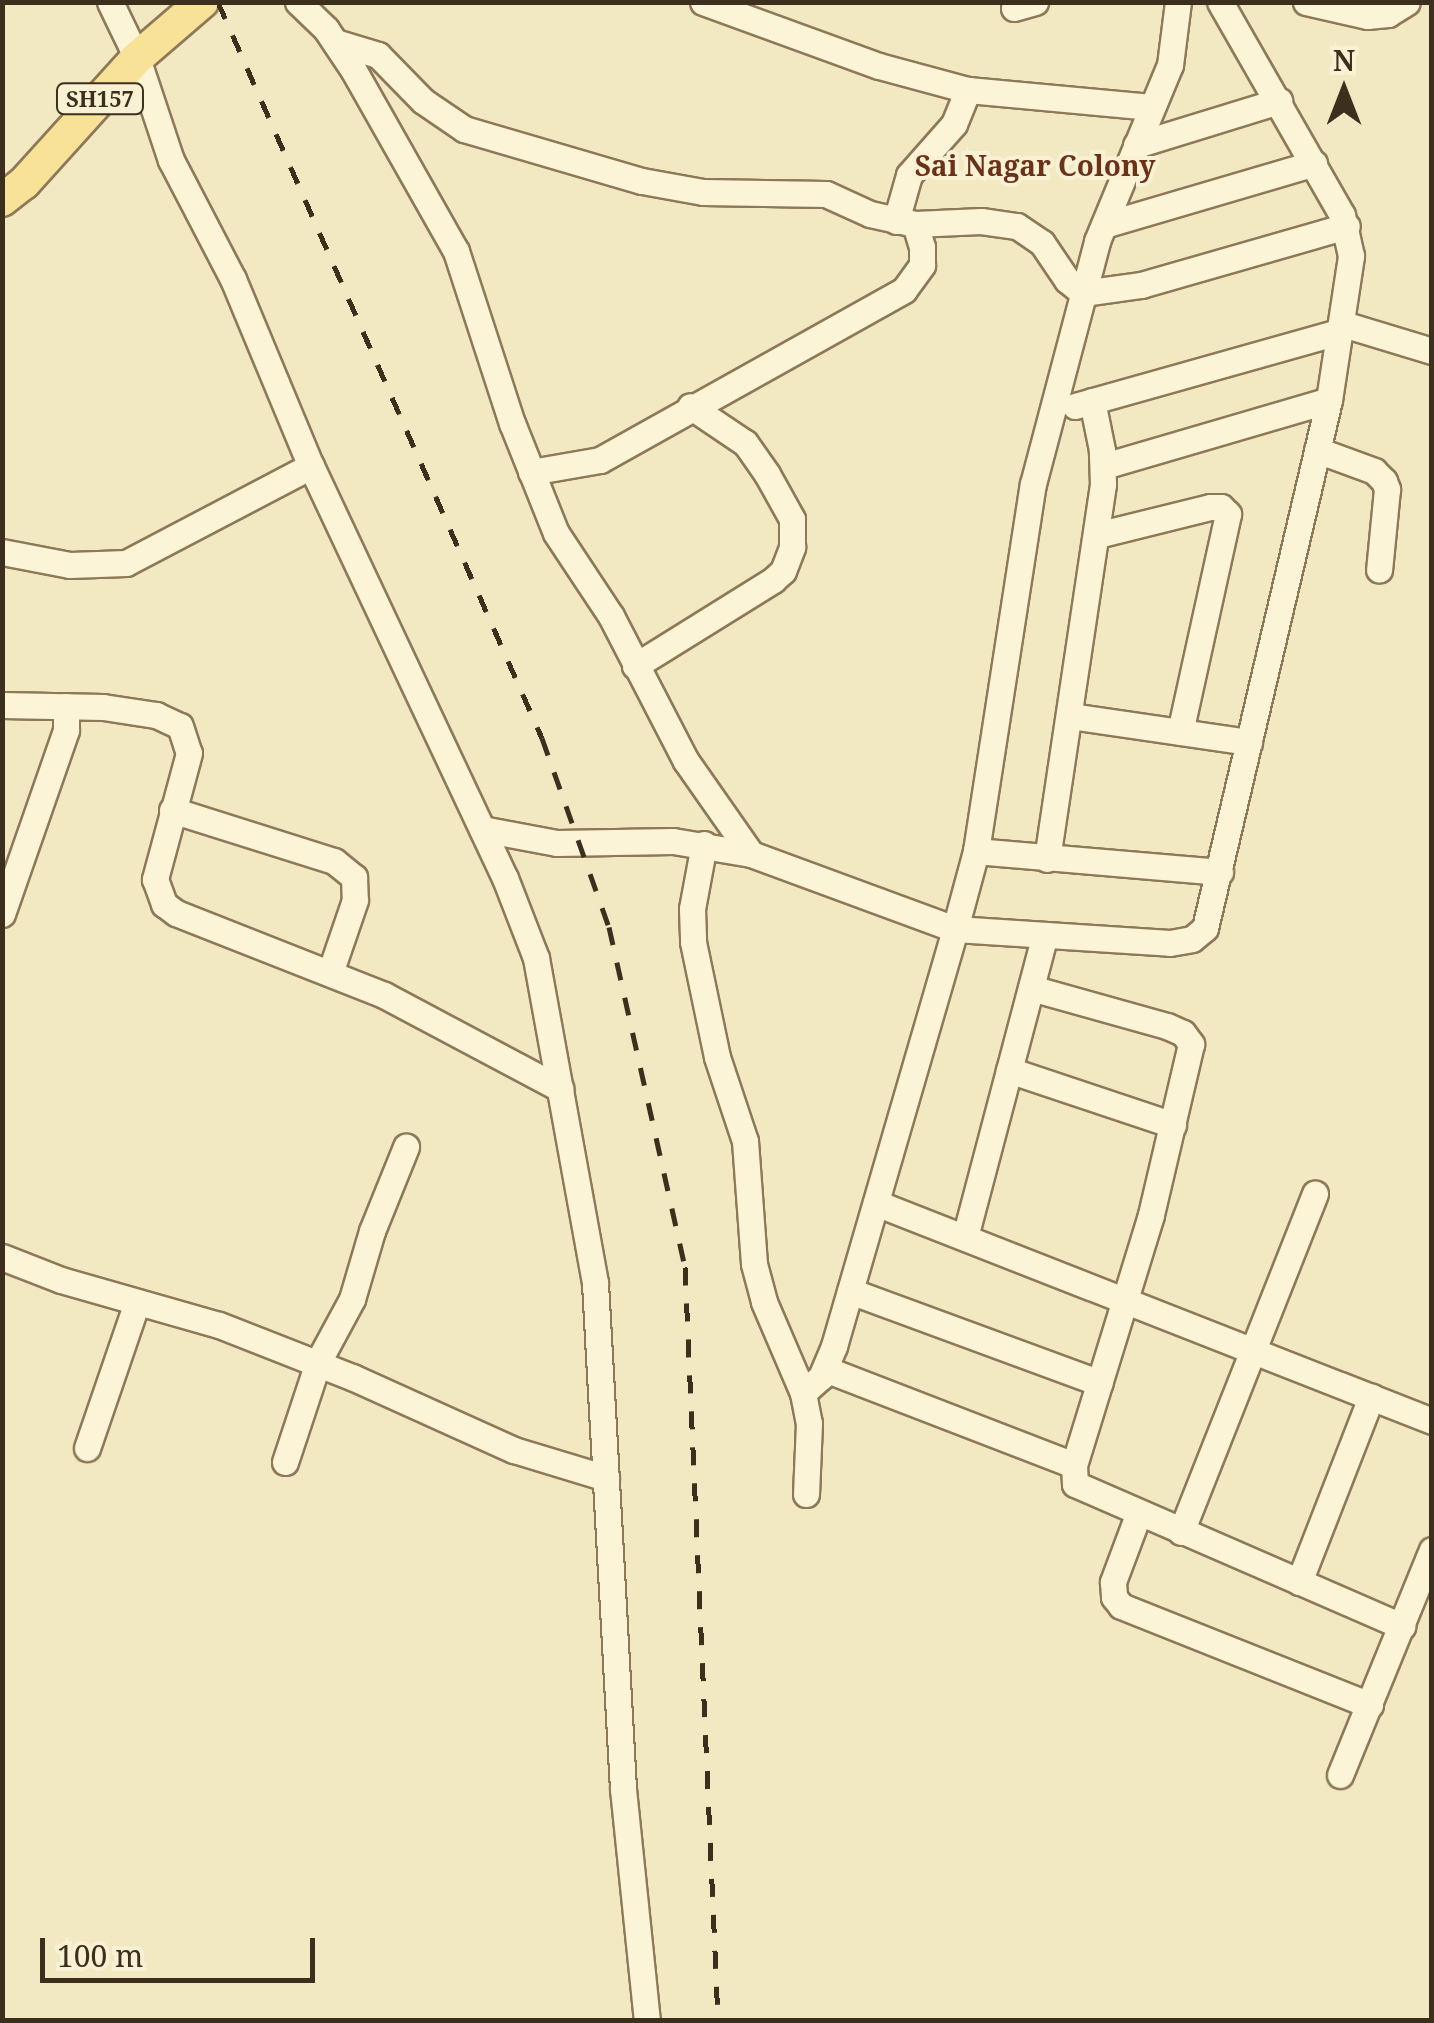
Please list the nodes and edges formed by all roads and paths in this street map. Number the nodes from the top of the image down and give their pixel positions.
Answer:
1 (110, 2) edge
2 (202, 2) edge
3 (298, 2) edge
4 (703, 2) edge
5 (1178, 2) edge
6 (1220, 2) edge
7 (1306, 2) edge
8 (1407, 2) edge
9 (335, 42) junction
10 (137, 58) junction
11 (968, 90) junction
12 (1279, 100) junction
13 (1151, 107) junction
14 (1136, 145) junction
15 (1314, 163) junction
16 (2, 200) edge
17 (905, 223) junction
18 (1104, 225) junction
19 (1347, 226) junction
20 (1084, 292) junction
21 (1342, 328) junction
22 (1432, 352) edge
23 (1328, 400) junction
24 (1092, 401) junction
25 (690, 406) junction
26 (1051, 413) junction
27 (1317, 450) junction
28 (312, 466) junction
29 (1104, 466) junction
30 (531, 472) junction
31 (1098, 536) junction
32 (2, 552) edge
33 (1379, 570) dead end
34 (635, 666) junction
35 (2, 705) edge
36 (66, 706) junction
37 (1070, 716) junction
38 (1180, 732) junction
39 (1248, 742) junction
40 (172, 810) junction
41 (482, 829) junction
42 (704, 844) junction
43 (976, 850) junction
44 (751, 854) junction
45 (1047, 859) junction
46 (1220, 872) junction
47 (2, 914) edge
48 (955, 929) junction
49 (1045, 935) junction
50 (330, 973) junction
51 (1031, 988) junction
52 (1009, 1070) junction
53 (561, 1088) junction
54 (1174, 1124) junction
55 (406, 1147) dead end
56 (1315, 1194) dead end
57 (876, 1202) junction
58 (965, 1237) junction
59 (2, 1257) edge
60 (850, 1291) junction
61 (1126, 1300) junction
62 (137, 1302) junction
63 (1254, 1350) junction
64 (318, 1362) junction
65 (825, 1369) junction
66 (1100, 1383) junction
67 (803, 1393) junction
68 (1371, 1397) junction
69 (1432, 1421) edge
70 (87, 1448) dead end
71 (284, 1462) dead end
72 (1074, 1465) junction
73 (606, 1478) junction
74 (806, 1494) dead end
75 (1138, 1514) junction
76 (1181, 1532) junction
77 (1432, 1550) edge
78 (1299, 1582) junction
79 (1422, 1602) edge
80 (1402, 1626) junction
81 (1370, 1705) junction
82 (1340, 1776) dead end
83 (646, 2020) edge

1 - 10 street
2 - 10 main road, SH157
3 - 9 street
4 - 11 street
5 - 13 street
6 - 12 street
7 - 8 street
9 - 17 street
9 - 30 street
10 - 16 main road, SH157
10 - 28 street
11 - 13 street
11 - 17 street
12 - 14 street
12 - 15 street
13 - 14 street
14 - 18 street
15 - 18 street
15 - 19 street
17 - 20 street
17 - 25 street
18 - 20 street
19 - 20 street
19 - 21 street
20 - 26 street
21 - 22 street
21 - 23 street
21 - 24 street
23 - 27 street
23 - 29 street
24 - 26 street
24 - 29 street
25 - 30 street
25 - 34 street
26 - 43 street
27 - 33 street
27 - 39 street
28 - 32 street
28 - 41 street
29 - 31 street
30 - 34 street
31 - 37 street
31 - 38 street
34 - 44 street
35 - 36 street
36 - 40 street
36 - 47 street
37 - 38 street
37 - 45 street
38 - 39 street
39 - 46 street
40 - 50 street
40 - 50 street
41 - 42 street
41 - 53 street
42 - 44 street
42 - 67 street
43 - 45 street
43 - 48 street
44 - 48 street
45 - 46 street
46 - 49 street
48 - 49 street
48 - 57 street
49 - 51 street
50 - 53 street
51 - 52 street
51 - 54 street
52 - 54 street
52 - 58 street
53 - 73 street
54 - 61 street
55 - 64 street
56 - 63 street
57 - 58 street
57 - 60 street
58 - 61 street
59 - 62 street
60 - 65 street
60 - 66 street
61 - 63 street
61 - 66 street
62 - 64 street
62 - 70 street
63 - 68 street
63 - 76 street
64 - 71 street
64 - 73 street
65 - 67 street
65 - 72 street
66 - 72 street
67 - 74 street
68 - 69 street
68 - 78 street
72 - 75 street
73 - 83 street
75 - 76 street
75 - 81 street
76 - 78 street
77 - 79 street
78 - 80 street
79 - 80 street
80 - 81 street
81 - 82 street

